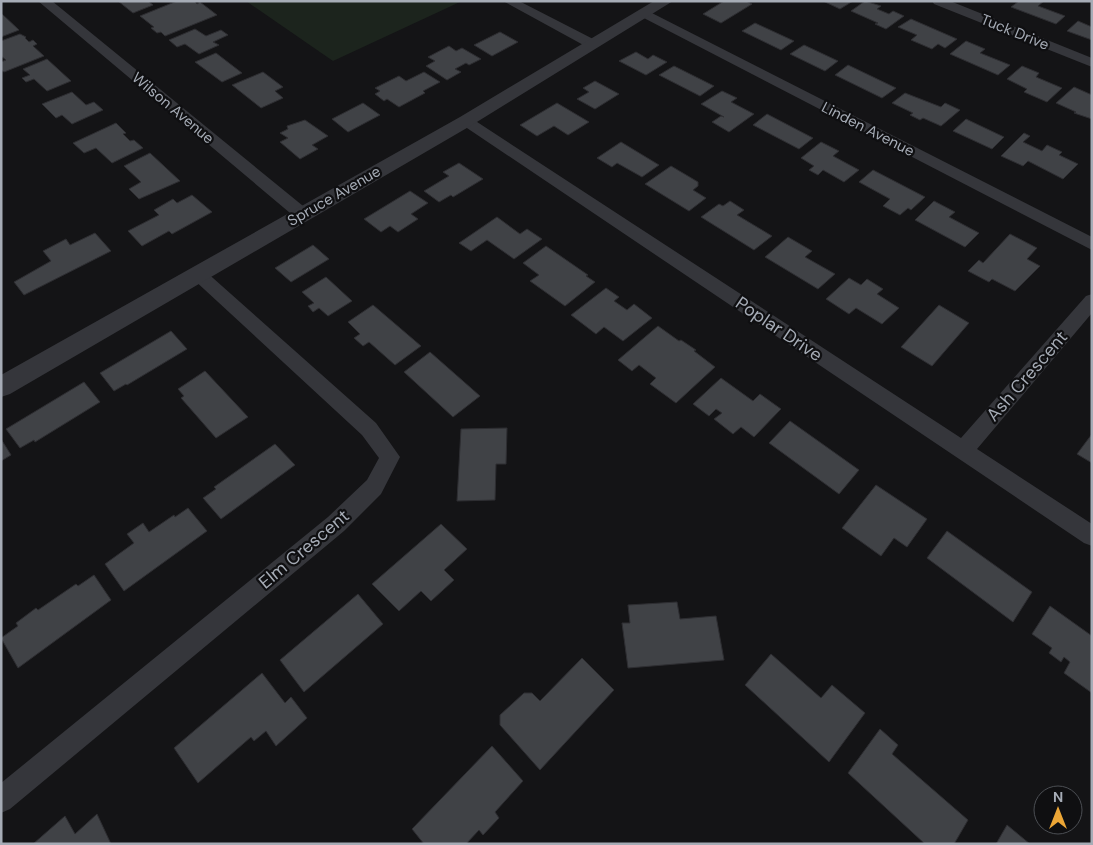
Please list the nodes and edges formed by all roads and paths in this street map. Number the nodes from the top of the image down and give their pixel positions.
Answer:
1 (44, 1) edge
2 (509, 1) edge
3 (665, 1) edge
4 (938, 1) edge
5 (644, 13) junction
6 (592, 44) junction
7 (1092, 63) edge
8 (466, 121) junction
9 (302, 214) junction
10 (1092, 244) edge
11 (198, 274) junction
12 (1092, 301) edge
13 (1, 387) edge
14 (963, 451) junction
15 (1092, 536) edge
16 (1, 800) edge

1 - 9 street, Wilson Avenue
2 - 6 street
3 - 5 street, Spruce Avenue
4 - 7 street, Tuck Drive
5 - 6 street, Spruce Avenue
5 - 10 street, Linden Avenue
6 - 8 street, Spruce Avenue
8 - 9 street, Spruce Avenue
8 - 14 street, Poplar Drive
9 - 11 street, Spruce Avenue
11 - 13 street, Spruce Avenue
11 - 16 street, Elm Crescent
12 - 14 street, Ash Crescent
14 - 15 street, Poplar Drive

